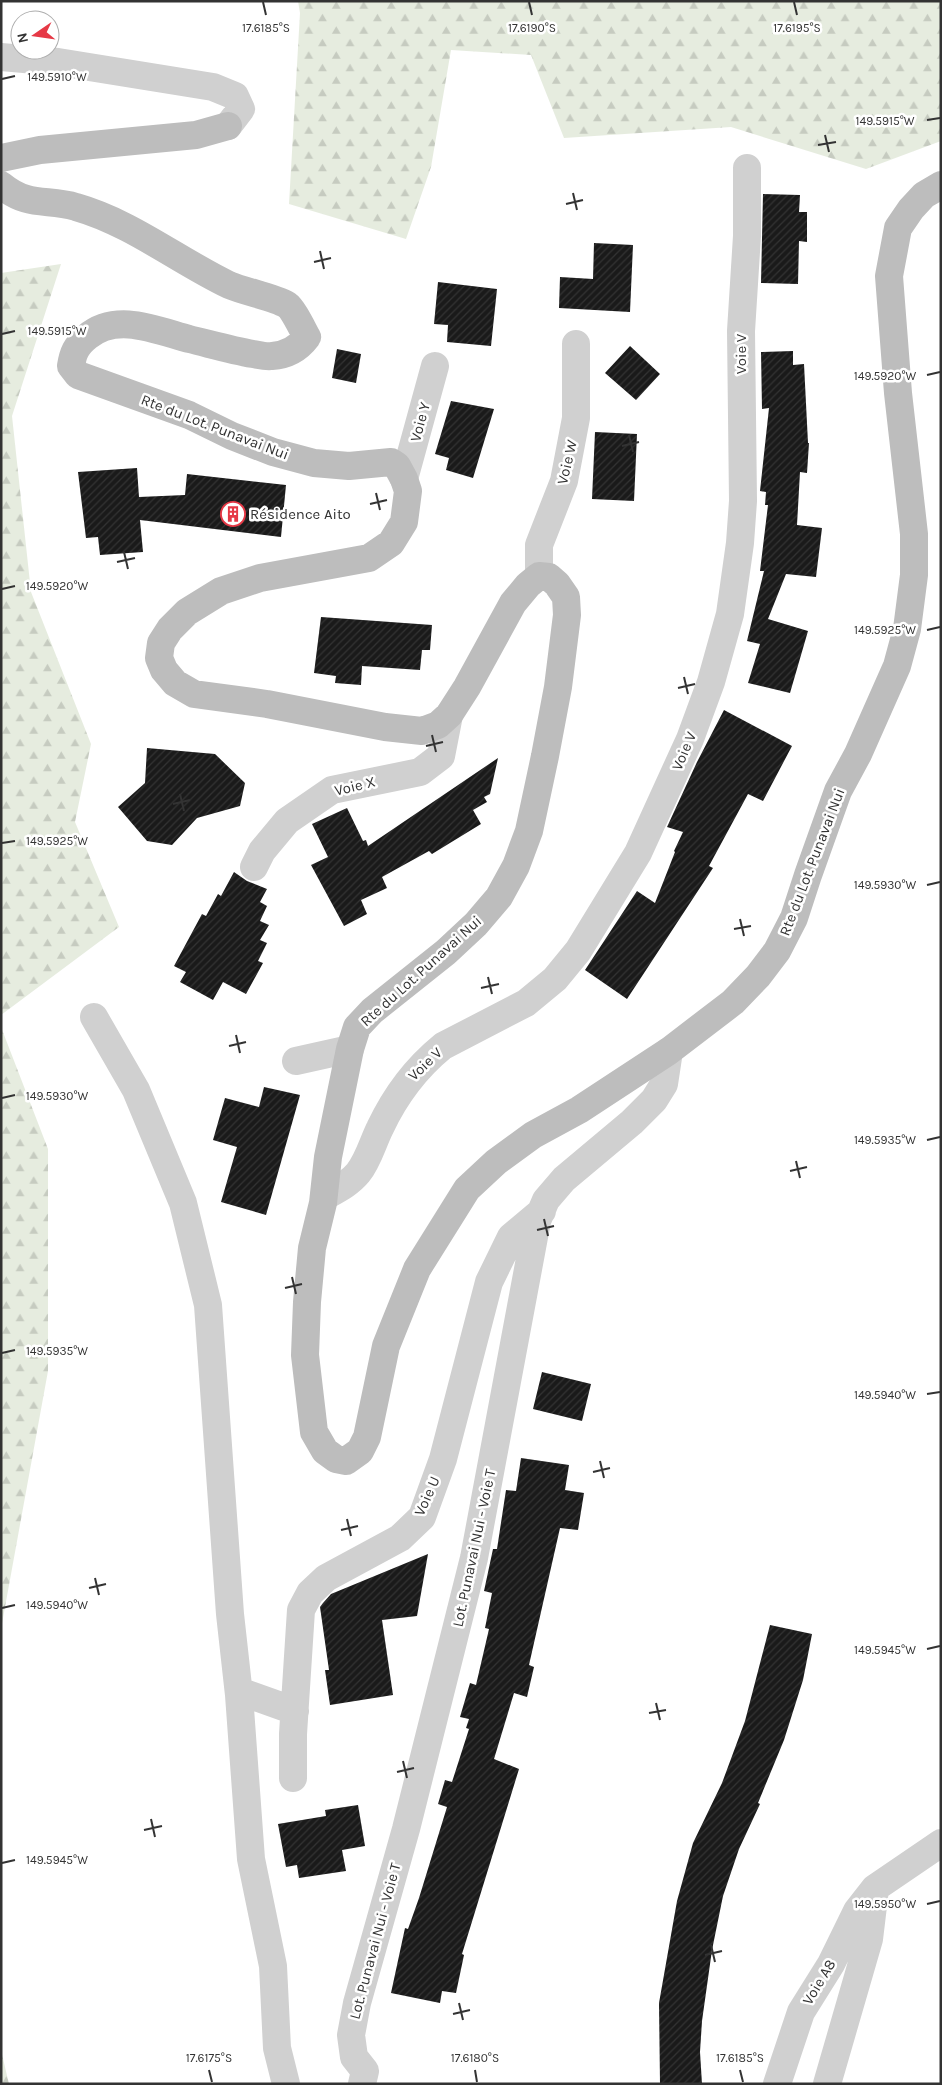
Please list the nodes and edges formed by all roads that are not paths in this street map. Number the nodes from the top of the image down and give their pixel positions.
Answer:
1 (1, 57) edge
2 (228, 126) joint
3 (1, 158) edge
4 (747, 168) dead end
5 (1, 185) edge
6 (941, 185) edge
7 (576, 344) dead end
8 (435, 366) dead end
9 (404, 479) junction
10 (539, 576) junction
11 (449, 715) junction
12 (254, 867) dead end
13 (94, 1017) dead end
14 (350, 1049) junction
15 (669, 1051) junction
16 (296, 1060) dead end
17 (324, 1198) junction
18 (542, 1211) junction
19 (239, 1691) junction
20 (295, 1711) junction
21 (293, 1778) dead end
22 (941, 1843) edge
23 (875, 1888) junction
24 (286, 2084) edge
25 (362, 2084) edge
26 (777, 2084) edge
27 (827, 2084) edge

1 - 2 street
2 - 3 main road
4 - 17 street, Voie V
5 - 9 main road, Rte du Lot. Punavai Nui
6 - 15 main road, Rte du Lot. Punavai Nui
7 - 10 street, Voie W
8 - 9 street, Voie Y
9 - 11 main road
10 - 11 main road
10 - 14 main road, Rte du Lot. Punavai Nui
11 - 12 street, Voie X
13 - 19 street
14 - 16 street
14 - 17 main road, Rte du Lot. Punavai Nui
15 - 17 main road, Rte du Lot. Punavai Nui
15 - 18 street, Lot. Punavai Nui - Voie T
18 - 20 street, Voie U
18 - 25 street, Lot. Punavai Nui - Voie T
19 - 20 street
19 - 24 street
20 - 21 street, Voie U
22 - 23 street, Voie A8
23 - 26 street, Voie A8
23 - 27 street, Voie A8

